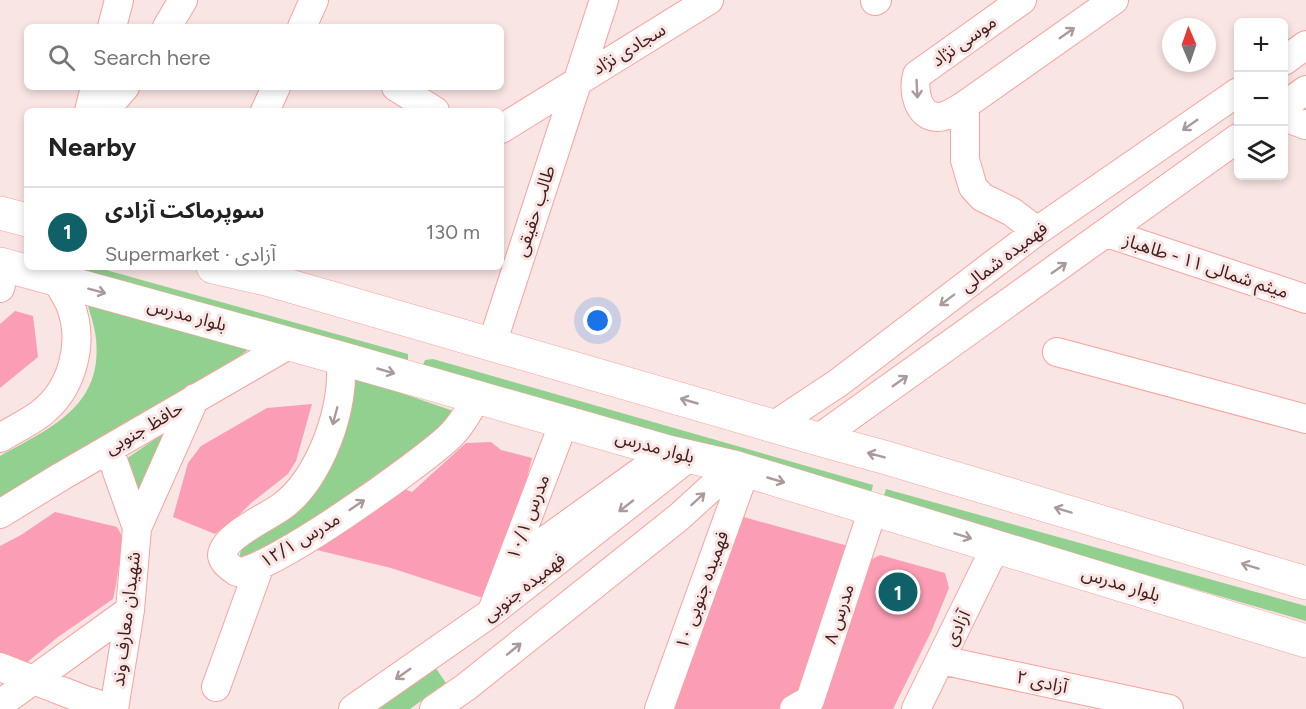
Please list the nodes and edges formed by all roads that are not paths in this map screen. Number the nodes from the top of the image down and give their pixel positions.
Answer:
1 (119, 0) edge
2 (183, 0) edge
3 (314, 0) edge
4 (604, 0) edge
5 (709, 0) edge
6 (1022, 0) edge
7 (1114, 0) edge
8 (112, 24) edge
9 (168, 24) edge
10 (303, 24) edge
11 (1306, 45) edge
12 (1288, 58) edge
13 (579, 79) junction
14 (94, 90) edge
15 (122, 90) edge
16 (275, 90) edge
17 (401, 90) edge
18 (1306, 90) edge
19 (1234, 95) edge
20 (1288, 103) edge
21 (965, 105) junction
22 (89, 108) edge
23 (107, 108) edge
24 (266, 108) edge
25 (430, 108) edge
26 (1288, 118) edge
27 (1306, 125) edge
28 (504, 127) edge
29 (1234, 142) edge
30 (0, 213) edge
31 (24, 219) edge
32 (1037, 231) junction
33 (1107, 233) junction
34 (244, 270) edge
35 (2, 273) edge
36 (275, 273) edge
37 (56, 279) junction
38 (1306, 299) edge
39 (290, 344) junction
40 (492, 344) junction
41 (1057, 352) dead end
42 (340, 358) junction
43 (838, 383) junction
44 (477, 396) junction
45 (195, 398) junction
46 (859, 409) junction
47 (1306, 419) edge
48 (564, 422) junction
49 (772, 426) junction
50 (0, 438) edge
51 (818, 439) junction
52 (108, 449) junction
53 (679, 454) junction
54 (739, 469) junction
55 (873, 509) junction
56 (0, 514) edge
57 (137, 528) junction
58 (996, 546) junction
59 (260, 565) junction
60 (510, 566) junction
61 (1306, 583) edge
62 (130, 610) junction
63 (492, 612) junction
64 (1306, 641) edge
65 (442, 646) junction
66 (941, 660) junction
67 (0, 667) edge
68 (120, 672) junction
69 (33, 680) junction
70 (216, 687) dead end
71 (466, 687) junction
72 (0, 704) edge
73 (79, 704) edge
74 (1155, 706) edge
75 (114, 709) edge
76 (353, 709) edge
77 (434, 709) edge
78 (659, 709) edge
79 (794, 709) edge
80 (916, 709) edge

1 - 8 street
2 - 9 street
3 - 10 street
4 - 13 street, طالب حقیقی
5 - 13 street, سجادی نژاد
6 -> 21 street, موسی نژاد
21 -> 7 street, موسی نژاد
11 - 12 street
13 - 28 street
13 - 40 street, طالب حقیقی
14 - 22 street
15 - 23 street
16 - 24 street
17 - 25 street
18 - 20 street
19 -> 32 street, فهمیده شمالی
21 - 32 street
26 - 27 street
29 - 33 street
30 - 31 main road
32 -> 43 street, فهمیده شمالی
33 - 38 street, میثم شمالی ۱۱ - طاهباز
46 -> 33 street
34 - 36 main road
35 - 37 main road, بلوار مدرس
36 - 40 main road
37 -> 39 main road, بلوار مدرس
37 - 50 street
39 - 42 main road, بلوار مدرس
39 - 45 street, حافظ جنوبی
49 -> 40 main road
41 - 47 street
42 -> 44 main road, بلوار مدرس
42 -> 59 street, مدرس ۱۲/۱
43 - 46 street
43 - 49 street, فهمیده شمالی
44 - 48 main road, بلوار مدرس
59 -> 44 street, مدرس ۱۲/۱
45 - 52 street, حافظ جنوبی
45 - 57 street
46 - 51 street
48 - 53 main road, بلوار مدرس
48 - 60 street, مدرس ۱۰/۱
49 - 51 main road
61 -> 51 main road
52 - 56 street, حافظ جنوبی
52 - 57 street
53 - 54 main road, بلوار مدرس
53 - 60 street
53 -> 63 street, فهمیده جنوبی
54 -> 55 main road, بلوار مدرس
71 -> 54 street
54 - 78 street, فهمیده جنوبی ۱۰
55 -> 58 main road, بلوار مدرس
55 - 79 street, مدرس ۸
57 - 62 street, شهیدان معارف وند
58 - 64 main road, بلوار مدرس
58 - 66 street, آزادی
59 - 70 street
60 - 63 street, مدرس ۱۰/۱
62 - 68 street, شهیدان معارف وند
62 - 69 street
63 - 65 street, فهمیده جنوبی
65 - 71 street
65 -> 76 street, فهمیده جنوبی
66 - 74 street, آزادی ۲
66 - 80 street, آزادی
67 - 69 street
68 - 73 street
68 - 75 street, شهیدان معارف وند
69 - 72 street
69 - 73 street
71 - 77 street
73 - 75 street

